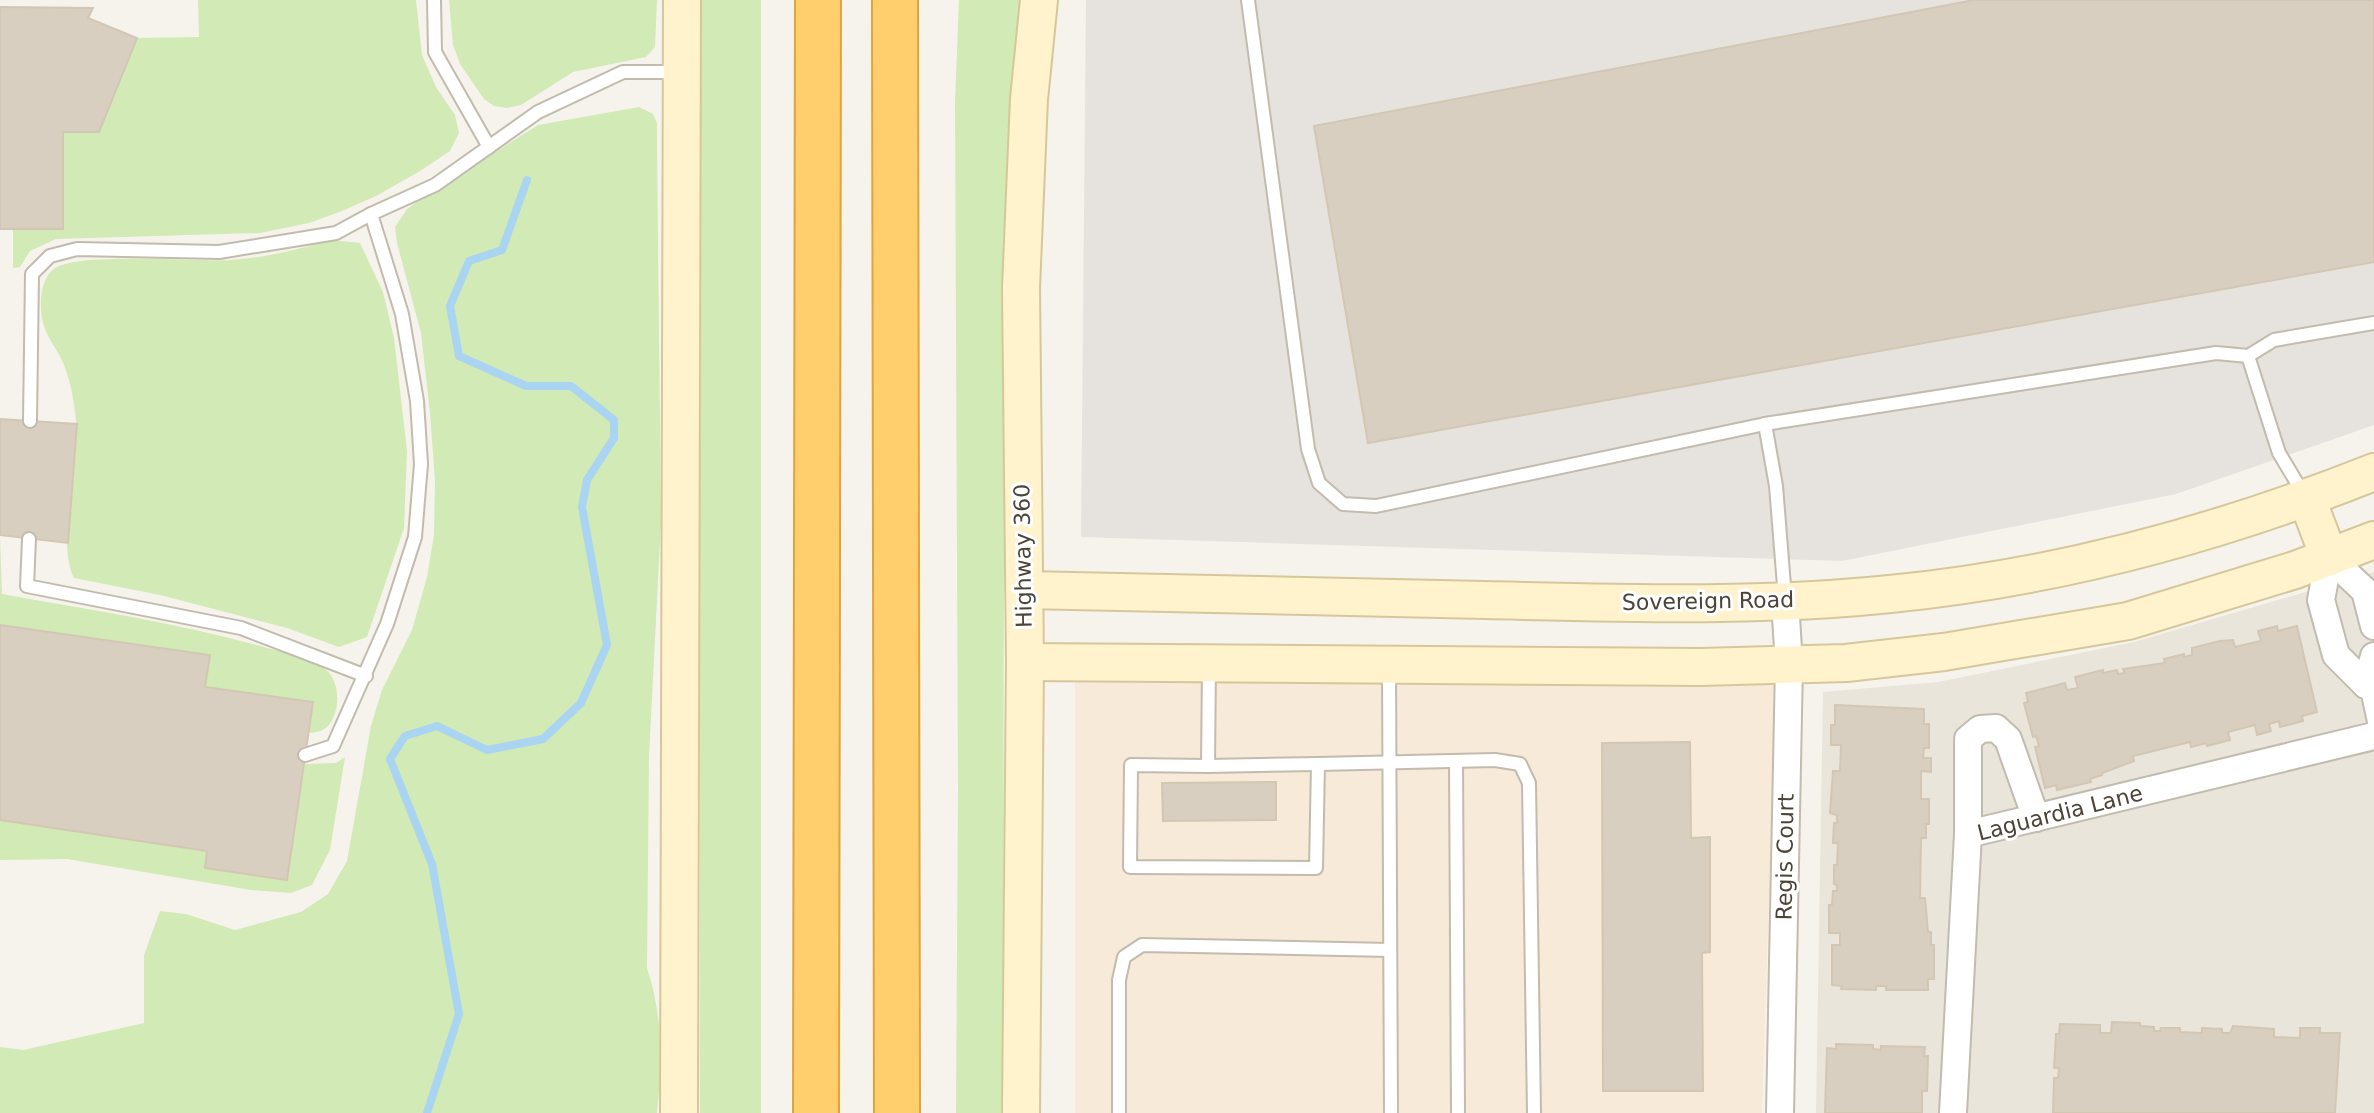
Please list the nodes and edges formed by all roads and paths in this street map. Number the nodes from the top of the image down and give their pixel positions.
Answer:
1 (434, 0) edge
2 (682, 0) edge
3 (818, 0) edge
4 (895, 0) edge
5 (1039, 0) edge
6 (1248, 0) edge
7 (683, 72) junction
8 (489, 147) junction
9 (371, 214) junction
10 (2374, 323) edge
11 (2248, 356) junction
12 (30, 421) dead end
13 (1765, 424) junction
14 (2374, 472) edge
15 (2307, 499) junction
16 (29, 539) dead end
17 (2374, 540) edge
18 (2329, 557) junction
19 (1025, 590) junction
20 (1785, 601) junction
21 (2374, 626) edge
22 (2374, 656) edge
23 (1025, 662) junction
24 (1209, 663) junction
25 (1389, 665) junction
26 (1789, 665) junction
27 (366, 676) junction
28 (2366, 685) junction
29 (2374, 722) edge
30 (2374, 736) edge
31 (305, 755) dead end
32 (1456, 762) junction
33 (1318, 764) junction
34 (1390, 764) junction
35 (1208, 766) junction
36 (2036, 818) junction
37 (1968, 834) junction
38 (1390, 950) junction
39 (679, 1113) edge
40 (816, 1113) edge
41 (897, 1113) edge
42 (1021, 1113) edge
43 (1119, 1113) edge
44 (1391, 1113) edge
45 (1458, 1113) edge
46 (1534, 1113) edge
47 (1780, 1113) edge
48 (1953, 1113) edge

1 - 8 lane
2 - 7 street
3 - 40 highway
4 - 41 highway
5 - 19 street, Highway 360
6 - 13 lane
7 - 8 lane
7 - 39 street
8 - 9 lane
9 - 12 lane
9 - 27 lane
10 - 11 lane
11 - 13 lane
11 - 15 lane
13 - 20 lane
14 - 15 street, Sovereign Road
15 - 18 street
15 - 20 street, Sovereign Road
16 - 27 lane
17 - 18 street
18 - 21 street
18 - 26 street
18 - 28 street
19 - 20 street, Sovereign Road
19 - 23 street, Highway 360
20 - 26 street, Regis Court
22 - 28 street
23 - 24 street
23 - 42 street, Highway 360
24 - 25 street
24 - 35 lane
25 - 26 street
25 - 34 lane
26 - 47 street, Regis Court
27 - 31 lane
28 - 29 lane
30 - 36 street, Laguardia Lane
32 - 34 lane
32 - 45 lane
32 - 46 lane
33 - 34 lane
33 - 35 lane
33 - 35 lane
34 - 38 lane
36 - 37 street, Laguardia Lane
36 - 37 street
37 - 48 street, Laguardia Lane
38 - 43 lane
38 - 44 lane

